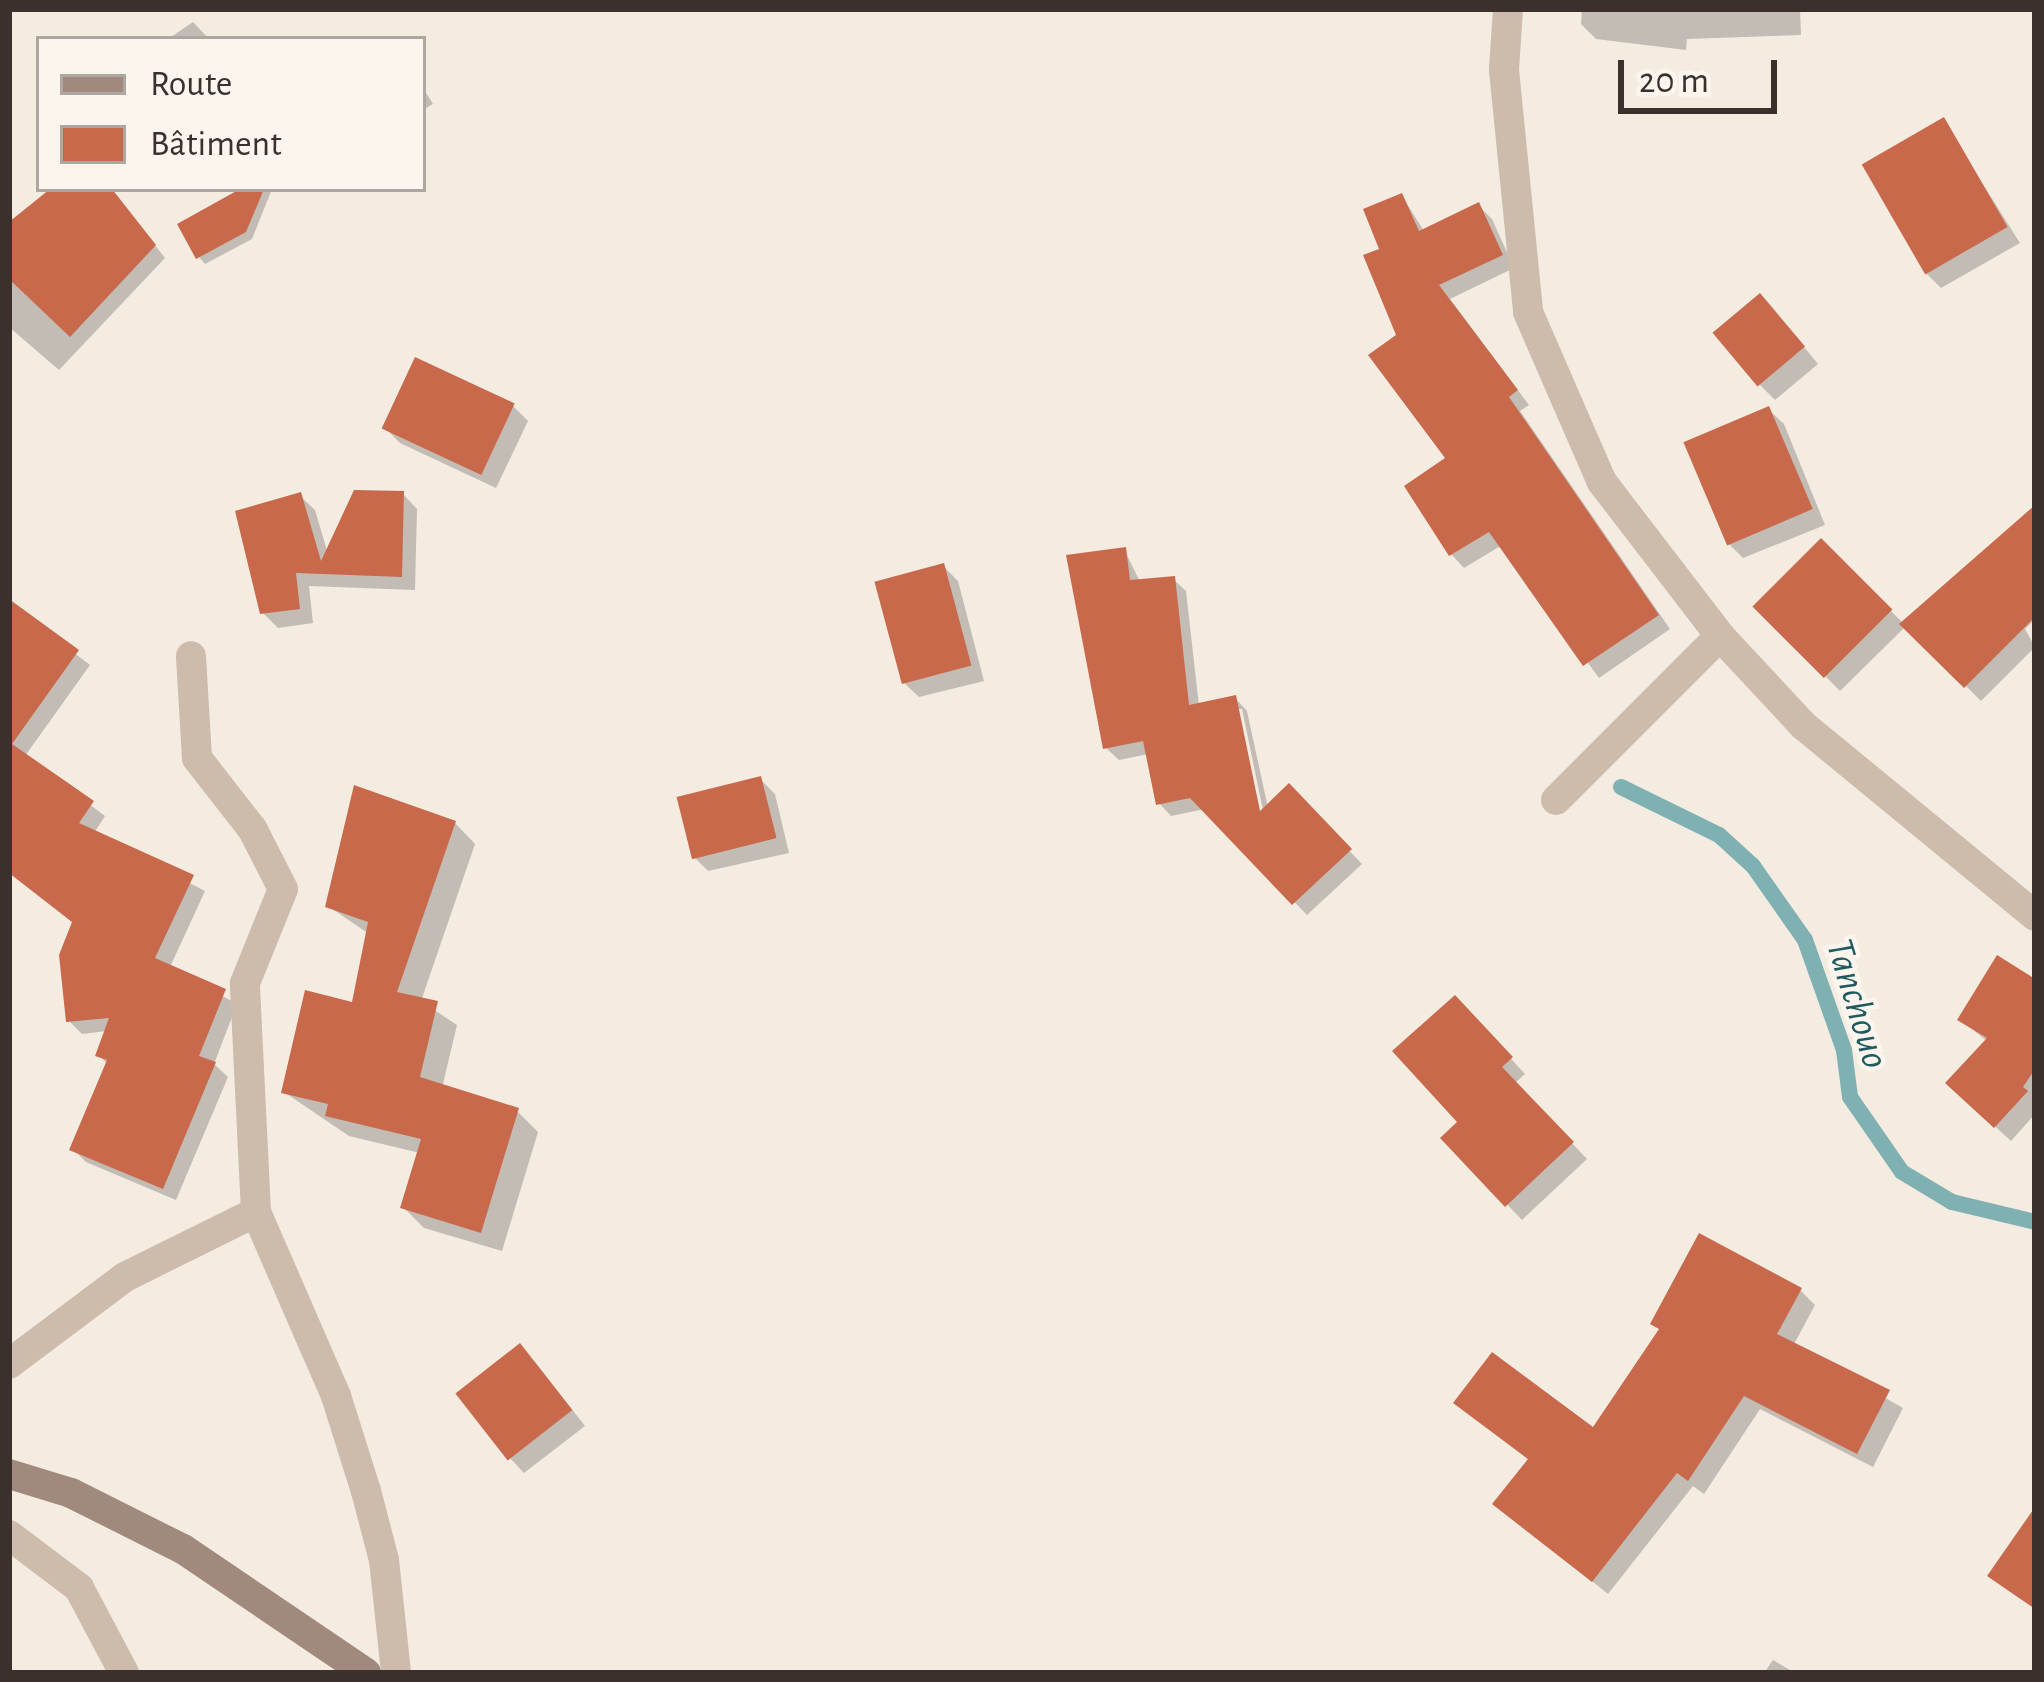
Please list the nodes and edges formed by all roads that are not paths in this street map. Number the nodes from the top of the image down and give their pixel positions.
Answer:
1 (1508, 9) edge
2 (1720, 636) junction
3 (191, 656) dead end
4 (1556, 800) dead end
5 (2035, 916) edge
6 (256, 1212) junction
7 (9, 1364) edge
8 (9, 1474) edge
9 (9, 1535) edge
10 (124, 1673) edge
11 (366, 1673) edge
12 (396, 1673) edge

1 - 2 street
2 - 4 street
2 - 5 street
3 - 6 street
6 - 7 street
6 - 12 street
8 - 11 main road
9 - 10 street

